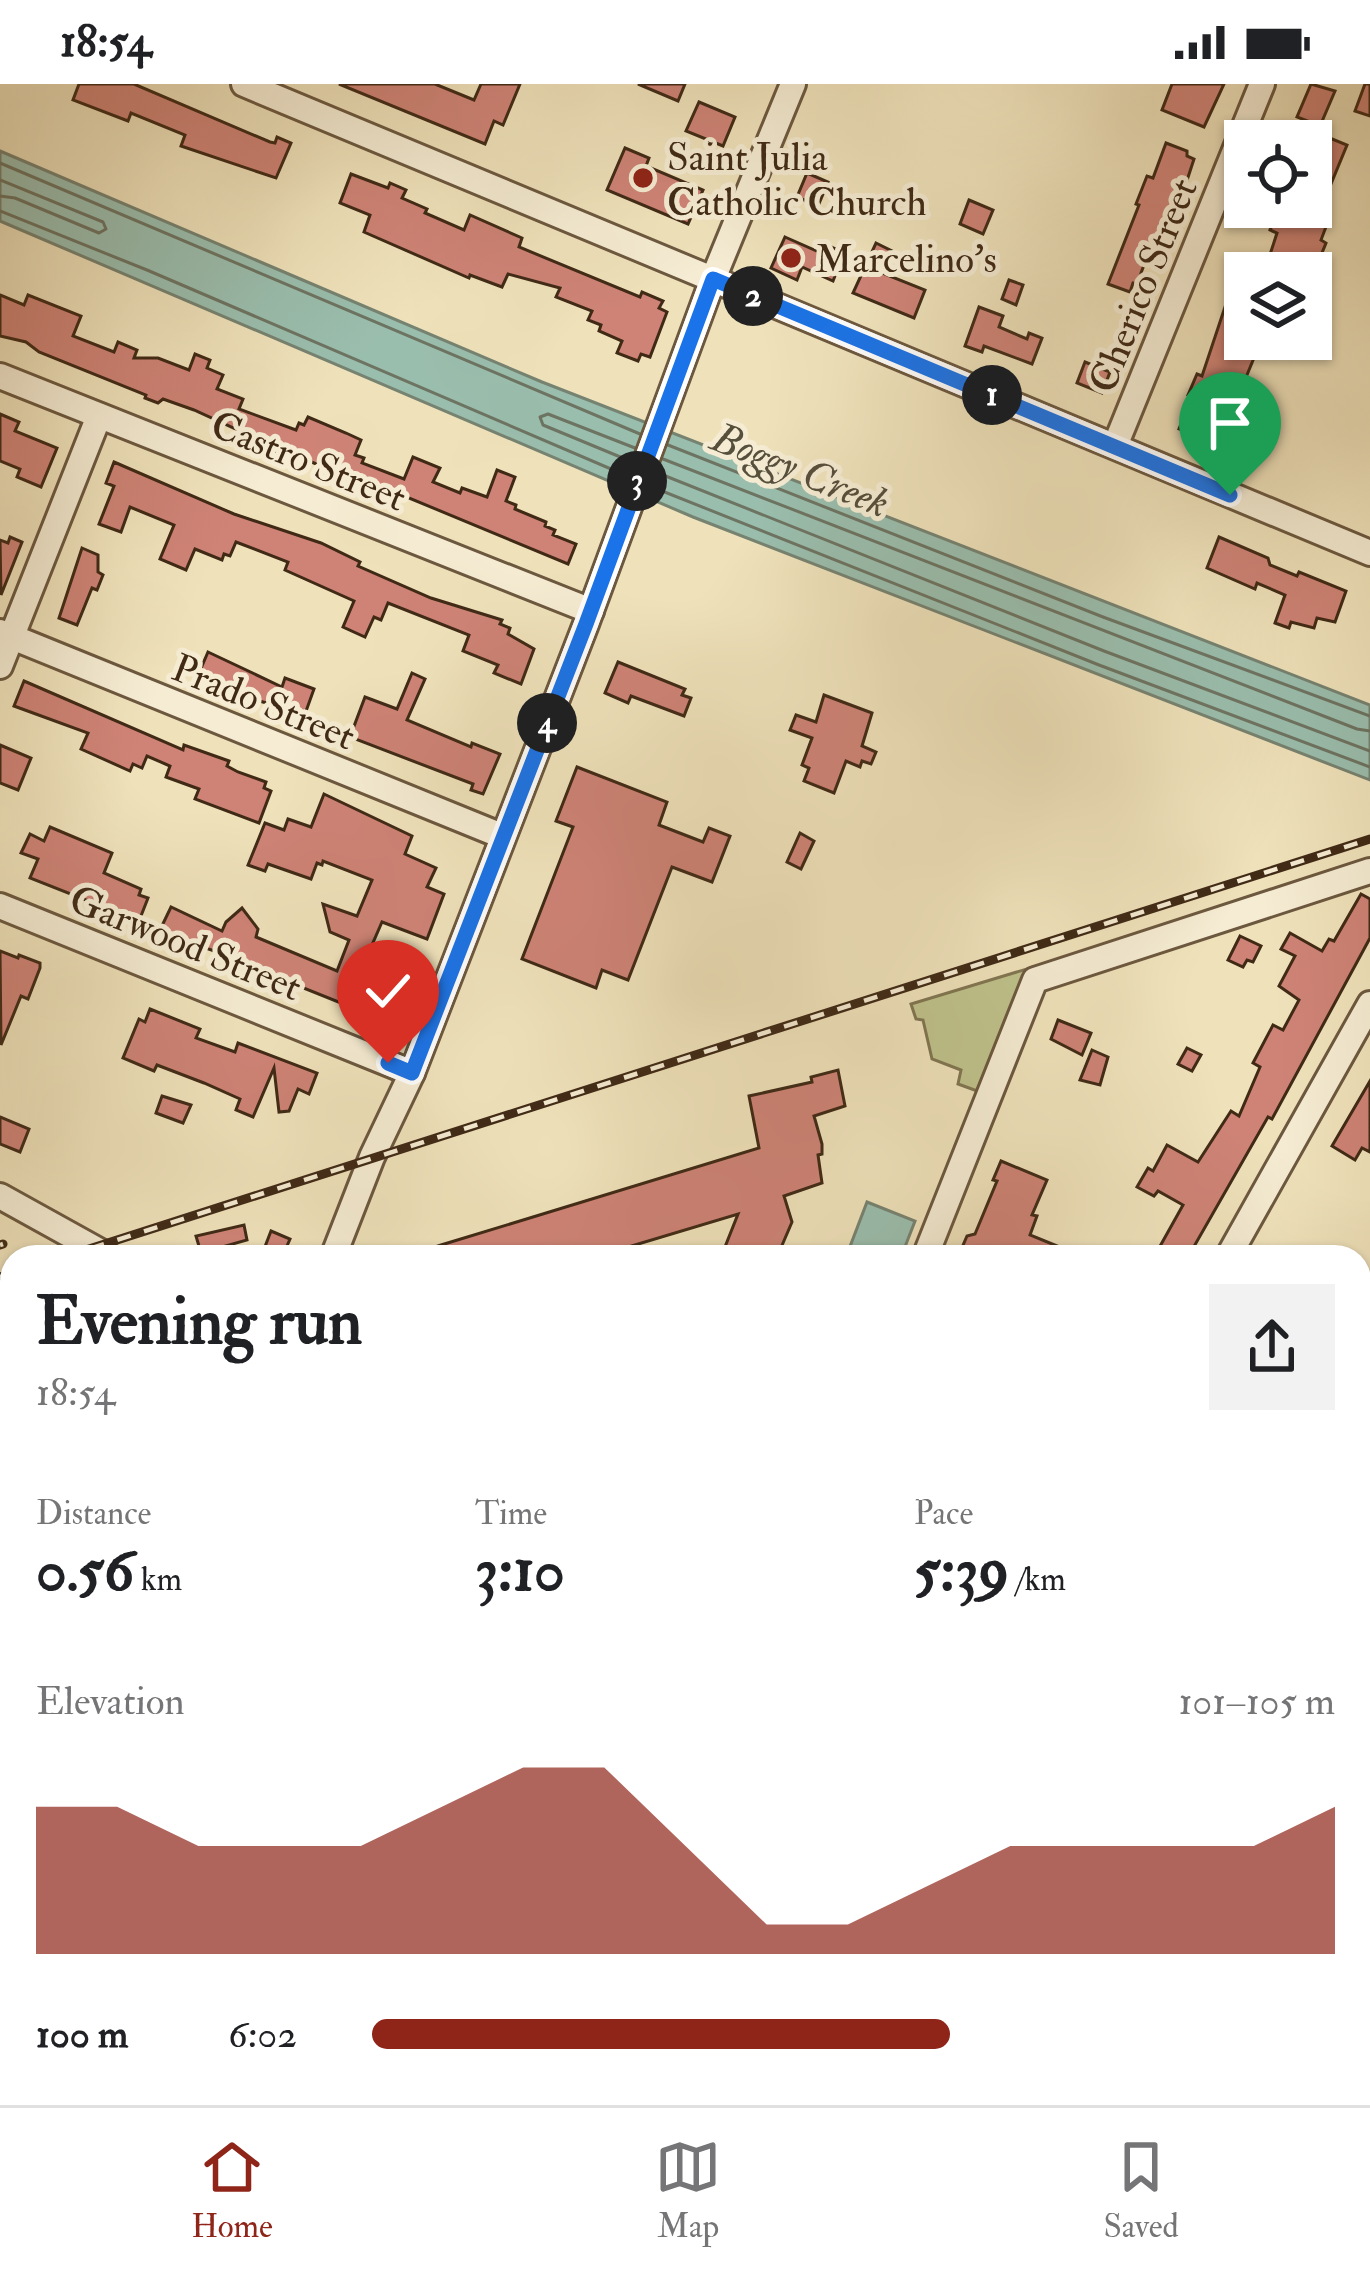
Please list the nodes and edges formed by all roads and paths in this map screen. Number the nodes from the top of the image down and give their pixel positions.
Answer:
1 (244, 84) edge
2 (793, 84) edge
3 (1262, 84) edge
4 (713, 279) junction
5 (0, 376) edge
6 (99, 416) junction
7 (1115, 446) junction
8 (1370, 553) edge
9 (591, 610) junction
10 (6, 634) edge
11 (0, 666) edge
12 (502, 836) junction
13 (1370, 871) edge
14 (0, 906) edge
15 (1370, 1004) edge
16 (412, 1073) junction
17 (0, 1196) edge
18 (87, 1245) edge
19 (338, 1245) edge
20 (930, 1245) edge
21 (1235, 1245) edge

1 - 4 street
2 - 4 street
3 - 7 street, Cherico Street
4 - 7 street
4 - 9 street
5 - 6 street, Castro Street
6 - 9 street, Castro Street
6 - 10 street
7 - 8 street
9 - 12 street
10 - 11 street
10 - 12 street, Prado Street
12 - 16 street
13 - 20 street
14 - 16 street, Garwood Street
15 - 21 street
16 - 19 street
17 - 18 street

